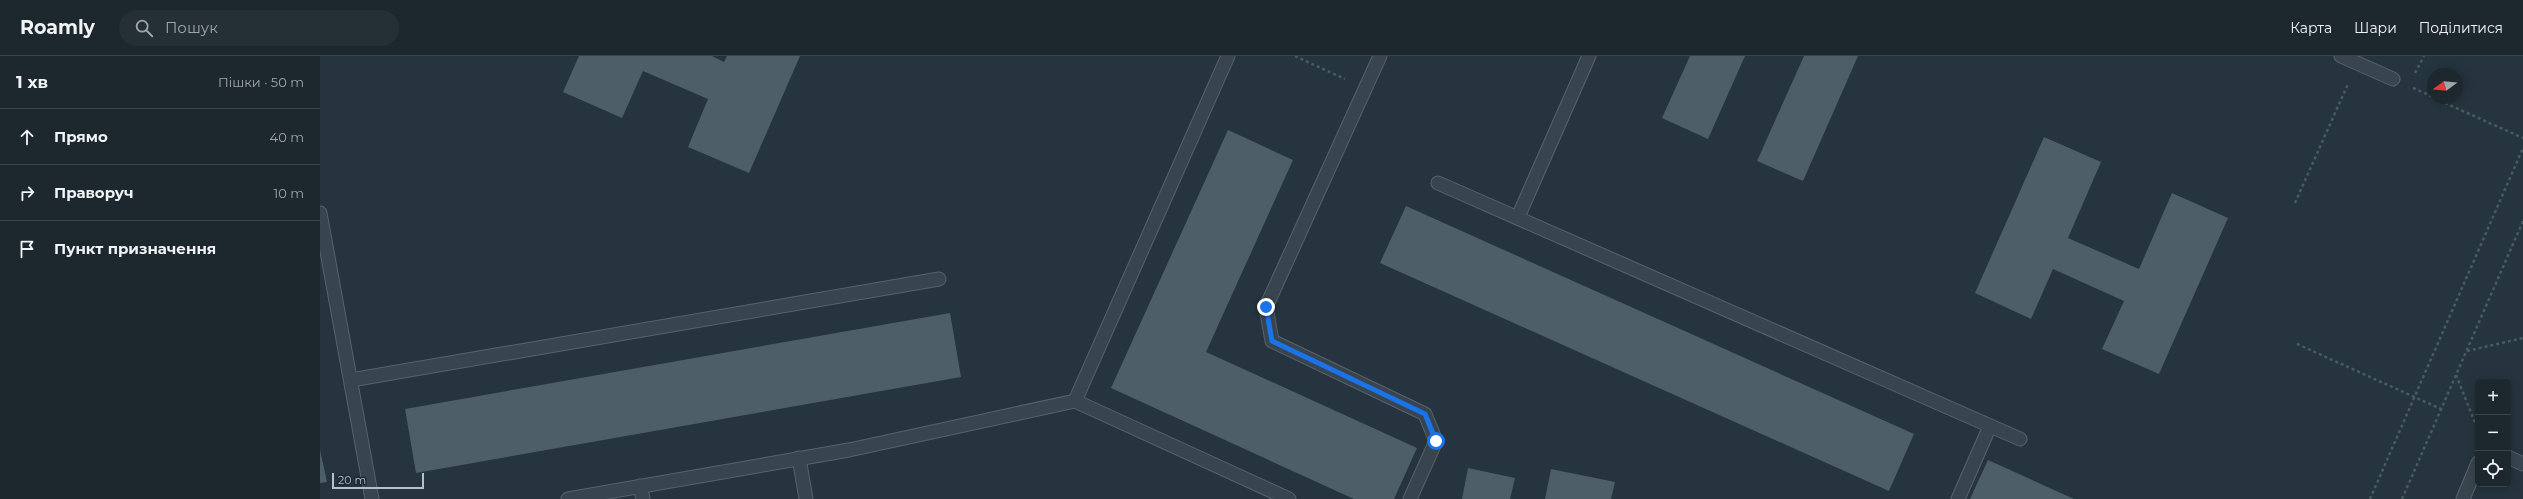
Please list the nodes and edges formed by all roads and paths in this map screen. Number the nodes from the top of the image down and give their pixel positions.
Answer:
1 (1228, 56) edge
2 (1294, 56) edge
3 (1380, 56) edge
4 (1588, 56) edge
5 (2341, 56) edge
6 (2357, 63) junction
7 (2393, 79) dead end
8 (1365, 89) junction
9 (2447, 104) edge
10 (2523, 138) edge
11 (2523, 148) edge
12 (1438, 183) dead end
13 (2296, 203) dead end
14 (320, 213) edge
15 (1518, 217) junction
16 (2523, 221) edge
17 (939, 279) dead end
18 (2523, 338) edge
19 (2297, 344) dead end
20 (2466, 351) junction
21 (2456, 376) junction
22 (350, 380) junction
23 (2415, 397) junction
24 (1075, 401) junction
25 (2442, 408) junction
26 (2475, 423) edge
27 (1990, 426) junction
28 (2020, 439) dead end
29 (799, 458) junction
30 (2511, 458) edge
31 (2523, 464) edge
32 (2475, 470) edge
33 (641, 493) edge
34 (372, 499) edge
35 (568, 499) edge
36 (806, 499) edge
37 (1289, 499) edge
38 (1410, 499) edge
39 (1958, 499) edge
40 (2370, 499) edge
41 (2402, 499) edge
42 (2463, 499) edge

1 - 24 lane
2 - 8 path
3 - 8 lane
4 - 15 lane
5 - 6 lane
6 - 7 lane
6 - 13 path
8 - 38 lane
9 - 10 path
11 - 23 path
12 - 15 lane
14 - 22 lane
15 - 27 lane
16 - 20 path
17 - 22 lane
18 - 20 path
19 - 23 path
20 - 21 path
21 - 25 path
21 - 26 path
22 - 34 lane
23 - 25 path
23 - 40 path
24 - 29 lane
24 - 37 lane
25 - 41 path
27 - 28 lane
27 - 39 lane
29 - 33 lane
29 - 36 lane
30 - 31 lane
32 - 42 lane
33 - 35 lane

